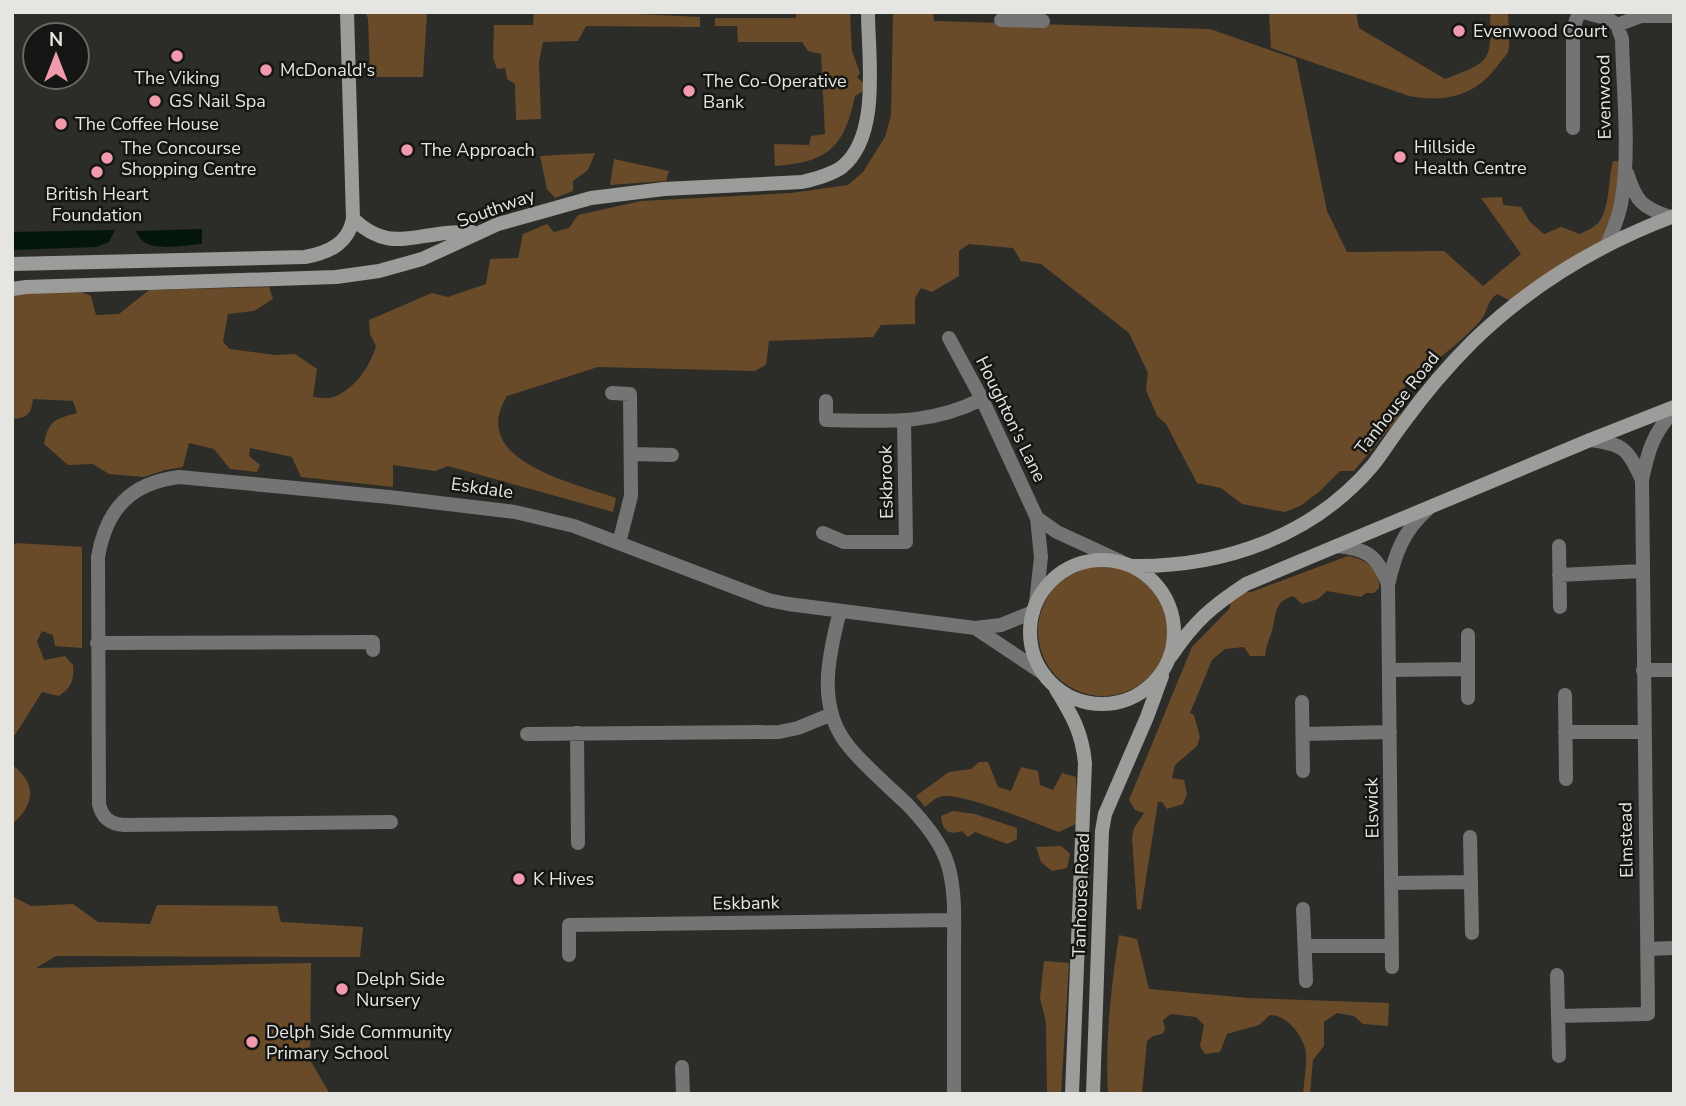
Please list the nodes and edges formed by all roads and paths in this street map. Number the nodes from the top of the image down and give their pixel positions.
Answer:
1 (347, 12) edge
2 (1581, 12) edge
3 (1022, 16) edge
4 (1674, 16) edge
5 (868, 18) edge
6 (1000, 20) dead end
7 (1043, 21) dead end
8 (1617, 25) junction
9 (1573, 128) dead end
10 (1625, 168) junction
11 (1672, 216) edge
12 (353, 219) junction
13 (481, 231) junction
14 (1607, 245) junction
15 (12, 264) edge
16 (12, 289) edge
17 (949, 338) dead end
18 (612, 393) dead end
19 (982, 399) junction
20 (827, 401) dead end
21 (1674, 409) edge
22 (904, 421) junction
23 (1590, 440) junction
24 (632, 454) junction
25 (673, 455) dead end
26 (1642, 480) junction
27 (1428, 509) junction
28 (1037, 518) junction
29 (822, 533) dead end
30 (619, 543) junction
31 (1559, 545) dead end
32 (1337, 546) junction
33 (1126, 564) junction
34 (1642, 571) junction
35 (1559, 575) junction
36 (1388, 586) junction
37 (1560, 607) dead end
38 (1034, 608) junction
39 (840, 611) junction
40 (975, 628) junction
41 (1468, 635) dead end
42 (97, 643) junction
43 (373, 650) dead end
44 (1168, 662) junction
45 (1468, 669) junction
46 (1389, 670) junction
47 (1643, 670) junction
48 (1674, 670) edge
49 (1048, 680) junction
50 (1565, 695) dead end
51 (1468, 698) dead end
52 (1302, 702) dead end
53 (832, 714) junction
54 (1390, 732) junction
55 (1565, 732) junction
56 (1644, 732) junction
57 (577, 733) junction
58 (527, 734) dead end
59 (1303, 734) junction
60 (1303, 771) dead end
61 (1566, 779) dead end
62 (391, 822) dead end
63 (1470, 837) dead end
64 (578, 843) dead end
65 (1471, 882) junction
66 (1392, 883) junction
67 (1303, 909) dead end
68 (954, 920) junction
69 (1472, 933) dead end
70 (1305, 946) junction
71 (1392, 946) junction
72 (1674, 948) edge
73 (1647, 949) junction
74 (569, 955) dead end
75 (1392, 967) dead end
76 (1557, 975) dead end
77 (1306, 981) dead end
78 (1558, 1016) junction
79 (1559, 1056) dead end
80 (682, 1067) dead end
81 (683, 1094) edge
82 (954, 1094) edge
83 (1072, 1094) edge
84 (1093, 1094) edge

1 - 12 street
2 - 8 street, Evenwood
2 - 9 street, Evenwood
3 - 6 street
3 - 7 street
4 - 8 street
5 - 13 street, Southway
8 - 10 street, Evenwood
10 - 11 street, Evenwood
10 - 14 street, Evenwood
11 - 14 street, Tanhouse Road
12 - 13 street
12 - 15 street
13 - 16 street, Southway
14 - 33 street, Tanhouse Road
17 - 19 street, Houghton's Lane
18 - 24 street
19 - 22 street, Eskbrook
19 - 28 street, Houghton's Lane
20 - 22 street, Eskbrook
21 - 23 street, Tanhouse Road
21 - 26 street, Elmstead
22 - 29 street, Eskbrook
23 - 26 street, Elmstead
23 - 27 street, Tanhouse Road
24 - 25 street
24 - 30 street
26 - 34 street, Elmstead
27 - 32 street, Tanhouse Road
27 - 36 street, Elswick
28 - 33 street
28 - 38 street, Houghton's Lane
30 - 39 street, Eskdale
30 - 42 street, Eskdale
31 - 35 street
32 - 36 street, Elswick
32 - 44 street, Tanhouse Road
33 - 38 street
33 - 44 street
34 - 35 street
34 - 47 street, Elmstead
35 - 37 street
36 - 46 street, Elswick
38 - 40 street, Eskdale
38 - 49 street
39 - 40 street, Eskdale
39 - 53 street
40 - 49 street, Eskdale
41 - 45 street
42 - 43 street
42 - 62 street, Eskdale
44 - 49 street
44 - 84 street, Tanhouse Road
45 - 46 street
45 - 51 street
46 - 54 street, Elswick
47 - 48 street
47 - 56 street, Elmstead
49 - 83 street, Tanhouse Road
50 - 55 street
52 - 59 street
53 - 57 street
53 - 68 street
54 - 59 street
54 - 66 street, Elswick
55 - 56 street
55 - 61 street
56 - 73 street, Elmstead
57 - 58 street
57 - 64 street
59 - 60 street
63 - 65 street
65 - 66 street
65 - 69 street
66 - 71 street, Elswick
67 - 70 street
68 - 74 street, Eskbank
68 - 82 street
70 - 71 street
70 - 77 street
71 - 75 street, Elswick
72 - 73 street
73 - 78 street, Elmstead
76 - 78 street
78 - 79 street
80 - 81 street

